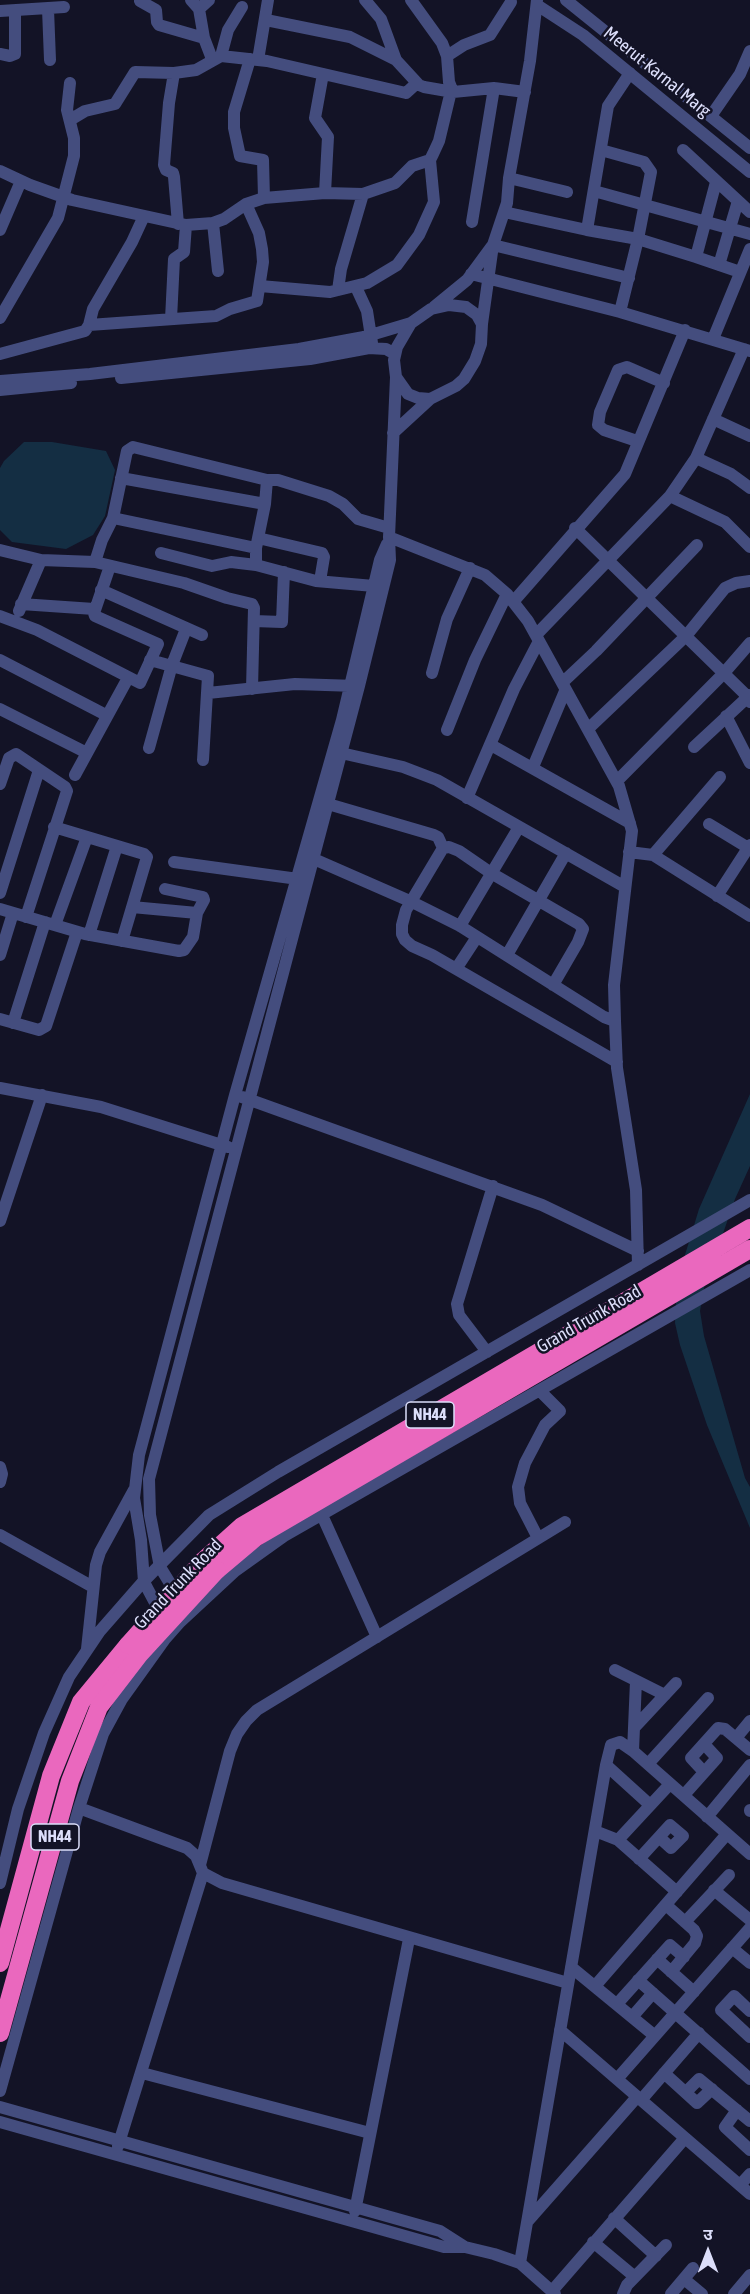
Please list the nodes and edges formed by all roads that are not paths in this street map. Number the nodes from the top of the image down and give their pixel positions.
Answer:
1 (209, 0) edge
2 (268, 0) edge
3 (365, 0) edge
4 (411, 0) edge
5 (566, 0) edge
6 (140, 1) edge
7 (511, 2) dead end
8 (537, 2) edge
9 (29, 5) edge
10 (195, 5) edge
11 (64, 7) dead end
12 (242, 7) dead end
13 (48, 9) junction
14 (0, 11) edge
15 (15, 11) junction
16 (266, 20) junction
17 (593, 21) junction
18 (583, 35) junction
19 (204, 38) junction
20 (750, 51) edge
21 (0, 54) edge
22 (447, 56) junction
23 (217, 58) junction
24 (254, 59) junction
25 (50, 60) dead end
26 (396, 60) junction
27 (174, 73) junction
28 (630, 73) junction
29 (323, 74) junction
30 (745, 77) edge
31 (69, 83) dead end
32 (417, 83) junction
33 (494, 88) junction
34 (452, 92) junction
35 (525, 92) junction
36 (711, 116) junction
37 (70, 120) junction
38 (750, 131) edge
39 (746, 145) edge
40 (601, 150) junction
41 (683, 150) dead end
42 (429, 160) junction
43 (0, 171) edge
44 (750, 172) edge
45 (508, 178) junction
46 (21, 181) junction
47 (716, 182) junction
48 (594, 191) junction
49 (567, 192) dead end
50 (325, 193) junction
51 (363, 194) junction
52 (64, 197) junction
53 (264, 198) junction
54 (738, 201) junction
55 (246, 204) junction
56 (644, 206) junction
57 (504, 212) junction
58 (750, 212) edge
59 (144, 216) junction
60 (472, 222) dead end
61 (706, 222) junction
62 (213, 223) junction
63 (182, 225) junction
64 (730, 228) junction
65 (0, 230) edge
66 (587, 230) junction
67 (750, 234) edge
68 (638, 239) junction
69 (493, 245) junction
70 (750, 249) edge
71 (696, 257) junction
72 (719, 265) junction
73 (218, 271) dead end
74 (740, 272) junction
75 (471, 274) junction
76 (489, 278) junction
77 (629, 278) junction
78 (260, 286) junction
79 (356, 287) junction
80 (338, 290) junction
81 (431, 309) junction
82 (620, 312) junction
83 (0, 318) edge
84 (171, 319) junction
85 (411, 323) junction
86 (482, 324) junction
87 (89, 325) junction
88 (685, 330) junction
89 (713, 339) junction
90 (372, 342) junction
91 (747, 350) edge
92 (0, 354) edge
93 (395, 354) junction
94 (396, 377) junction
95 (0, 381) edge
96 (664, 383) junction
97 (0, 390) edge
98 (430, 399) junction
99 (713, 419) junction
100 (393, 433) junction
101 (750, 436) edge
102 (638, 441) junction
103 (696, 458) junction
104 (121, 478) junction
105 (267, 480) junction
106 (750, 488) edge
107 (670, 496) junction
108 (265, 504) junction
109 (113, 518) junction
110 (575, 528) junction
111 (389, 535) junction
112 (257, 543) junction
113 (697, 544) dead end
114 (750, 547) edge
115 (0, 550) edge
116 (161, 553) dead end
117 (41, 560) junction
118 (609, 560) junction
119 (95, 562) junction
120 (256, 566) junction
121 (110, 567) junction
122 (470, 568) junction
123 (284, 573) junction
124 (320, 581) junction
125 (750, 582) edge
126 (374, 586) junction
127 (101, 590) junction
128 (510, 598) junction
129 (647, 598) junction
130 (21, 604) junction
131 (94, 609) junction
132 (0, 616) edge
133 (15, 620) junction
134 (254, 621) junction
135 (186, 628) junction
136 (202, 635) dead end
137 (686, 636) junction
138 (538, 638) junction
139 (750, 643) edge
140 (0, 660) edge
141 (150, 660) junction
142 (172, 665) junction
143 (432, 673) dead end
144 (724, 674) junction
145 (128, 678) junction
146 (354, 686) junction
147 (564, 687) junction
148 (252, 689) junction
149 (208, 693) junction
150 (749, 698) edge
151 (0, 709) edge
152 (106, 716) junction
153 (726, 716) junction
154 (588, 729) junction
155 (447, 730) dead end
156 (491, 745) junction
157 (694, 747) dead end
158 (149, 748) dead end
159 (87, 753) junction
160 (342, 753) junction
161 (203, 760) dead end
162 (750, 763) edge
163 (533, 767) junction
164 (39, 770) junction
165 (75, 775) dead end
166 (720, 777) dead end
167 (617, 781) junction
168 (0, 784) edge
169 (467, 798) junction
170 (328, 804) junction
171 (630, 823) junction
172 (709, 824) dead end
173 (54, 827) junction
174 (519, 827) junction
175 (87, 837) junction
176 (117, 846) junction
177 (749, 847) edge
178 (442, 848) junction
179 (630, 852) junction
180 (566, 853) junction
181 (653, 855) junction
182 (309, 856) junction
183 (174, 862) dead end
184 (492, 873) junction
185 (298, 879) junction
186 (625, 886) junction
187 (165, 889) dead end
188 (0, 893) edge
189 (717, 896) junction
190 (537, 900) junction
191 (412, 902) junction
192 (132, 907) junction
193 (0, 909) edge
194 (13, 913) junction
195 (197, 913) junction
196 (750, 916) edge
197 (26, 917) junction
198 (50, 924) junction
199 (460, 926) junction
200 (83, 933) junction
201 (477, 937) junction
202 (122, 941) junction
203 (0, 955) edge
204 (507, 955) junction
205 (456, 969) junction
206 (553, 985) junction
207 (0, 1019) edge
208 (615, 1021) junction
209 (13, 1023) junction
210 (617, 1062) junction
211 (0, 1088) edge
212 (42, 1095) junction
213 (235, 1095) junction
214 (250, 1100) junction
215 (222, 1146) junction
216 (236, 1149) junction
217 (493, 1186) junction
218 (745, 1203) edge
219 (0, 1221) edge
220 (750, 1228) edge
221 (750, 1249) edge
222 (638, 1251) junction
223 (726, 1263) junction
224 (750, 1264) edge
225 (638, 1265) junction
226 (750, 1270) edge
227 (170, 1340) junction
228 (184, 1345) junction
229 (487, 1352) junction
230 (540, 1391) junction
231 (0, 1467) edge
232 (0, 1482) edge
233 (148, 1483) junction
234 (134, 1490) junction
235 (321, 1513) junction
236 (565, 1522) dead end
237 (0, 1535) edge
238 (538, 1538) junction
239 (160, 1567) junction
240 (144, 1582) junction
241 (93, 1587) junction
242 (189, 1614) junction
243 (171, 1633) junction
244 (377, 1637) junction
245 (86, 1650) junction
246 (615, 1670) dead end
247 (636, 1681) junction
248 (676, 1683) dead end
249 (664, 1695) junction
250 (708, 1698) dead end
251 (750, 1721) edge
252 (634, 1728) junction
253 (736, 1737) junction
254 (704, 1744) junction
255 (750, 1750) edge
256 (633, 1751) junction
257 (648, 1764) junction
258 (606, 1765) junction
259 (750, 1765) edge
260 (704, 1772) junction
261 (670, 1784) junction
262 (684, 1795) junction
263 (649, 1804) junction
264 (79, 1808) junction
265 (707, 1816) junction
266 (595, 1831) junction
267 (727, 1834) junction
268 (659, 1837) dead end
269 (618, 1840) junction
270 (748, 1847) edge
271 (639, 1859) junction
272 (202, 1869) junction
273 (729, 1875) dead end
274 (0, 1882) edge
275 (714, 1890) junction
276 (677, 1892) junction
277 (666, 1905) junction
278 (750, 1920) edge
279 (686, 1922) junction
280 (750, 1928) edge
281 (409, 1939) junction
282 (732, 1948) junction
283 (684, 1957) junction
284 (657, 1959) junction
285 (0, 1963) edge
286 (750, 1963) edge
287 (571, 1967) junction
288 (671, 1972) junction
289 (32, 1973) junction
290 (638, 1980) junction
291 (568, 1983) junction
292 (595, 1986) junction
293 (694, 1992) junction
294 (653, 1993) junction
295 (617, 2004) junction
296 (750, 2011) edge
297 (675, 2013) junction
298 (632, 2017) junction
299 (738, 2026) junction
300 (560, 2030) junction
301 (0, 2033) edge
302 (699, 2033) junction
303 (655, 2036) junction
304 (750, 2037) edge
305 (142, 2073) junction
306 (664, 2073) junction
307 (617, 2079) junction
308 (750, 2079) edge
309 (0, 2091) edge
310 (639, 2099) junction
311 (0, 2107) edge
312 (737, 2110) junction
313 (750, 2121) edge
314 (0, 2122) edge
315 (750, 2126) edge
316 (370, 2133) junction
317 (685, 2138) junction
318 (120, 2140) junction
319 (738, 2140) junction
320 (750, 2150) edge
321 (115, 2154) junction
322 (182, 2157) junction
323 (178, 2172) junction
324 (750, 2174) edge
325 (257, 2178) junction
326 (745, 2190) edge
327 (253, 2193) junction
328 (356, 2206) junction
329 (614, 2218) junction
330 (353, 2221) junction
331 (527, 2222) junction
332 (593, 2242) junction
333 (666, 2245) dead end
334 (465, 2247) junction
335 (656, 2256) junction
336 (520, 2263) junction
337 (693, 2268) dead end
338 (750, 2275) edge
339 (635, 2277) junction
340 (684, 2278) junction
341 (554, 2293) edge
342 (623, 2294) edge
343 (671, 2294) edge
344 (702, 2294) edge
345 (734, 2294) edge

1 - 10 street
2 - 16 street
3 - 26 street
4 - 22 street
5 - 17 street, Meerut-Karnal Marg
6 - 19 street
7 - 22 street
8 - 18 street, Meerut-Karnal Marg
8 - 35 street
9 - 13 street
9 - 15 street
10 - 19 street
11 - 13 street
12 - 23 street
13 - 25 street
14 - 15 street
15 - 21 street
16 - 24 street
16 - 26 street
17 - 18 street
17 - 36 street, Meerut-Karnal Marg
18 - 28 street, Meerut-Karnal Marg
19 - 23 street
20 - 30 street
22 - 34 street
23 - 24 street
23 - 27 street
24 - 29 street
24 - 53 street
26 - 32 street
27 - 37 street
27 - 63 street
28 - 40 street
28 - 44 street, Meerut-Karnal Marg
29 - 32 street
29 - 50 street
30 - 36 street
31 - 37 street
32 - 34 street
33 - 34 street
33 - 35 street
33 - 60 street
34 - 42 street
35 - 45 street
36 - 39 street, Meerut-Karnal Marg
37 - 52 street
38 - 39 street
40 - 48 street
40 - 56 street
41 - 47 street
42 - 51 street
42 - 79 street
43 - 46 street
45 - 49 street
45 - 57 street
46 - 52 street
46 - 65 street
47 - 54 street
47 - 61 street
48 - 56 street
48 - 66 street
50 - 51 street
50 - 53 street
51 - 80 street
52 - 59 street
52 - 83 street
53 - 55 street
54 - 58 street
54 - 64 street
55 - 62 street
55 - 78 street
56 - 61 street
56 - 68 street
57 - 66 street
57 - 69 street
59 - 63 street
59 - 87 street
61 - 64 street
61 - 71 street
62 - 63 street
62 - 73 street
63 - 84 street
64 - 67 street
64 - 72 street
66 - 68 street
68 - 71 street
68 - 77 street
69 - 75 street
69 - 76 street
69 - 77 street
70 - 74 street
71 - 72 street
72 - 74 street
74 - 89 street
75 - 76 street
75 - 81 street
76 - 82 street
76 - 86 street
77 - 82 street
78 - 80 street
78 - 84 street
79 - 80 street
79 - 90 street
81 - 85 street
81 - 86 street
82 - 88 street
84 - 87 street
85 - 90 street
85 - 93 street
86 - 98 street
87 - 92 street
88 - 89 street
88 - 96 street
89 - 91 street
90 - 93 street
90 - 95 street
90 - 97 street
91 - 99 street
93 - 94 street
94 - 98 street
94 - 100 street
96 - 102 street
96 - 102 street
98 - 100 street
99 - 101 street
99 - 103 street
100 - 111 street
102 - 110 street
103 - 106 street
103 - 107 street
104 - 105 street
104 - 108 street
104 - 109 street
105 - 108 street
105 - 111 street
107 - 114 street
107 - 118 street
108 - 112 street
109 - 112 street
109 - 119 street
110 - 118 street
110 - 128 street
111 - 122 street
111 - 126 street
111 - 146 street
112 - 120 street
112 - 124 street
113 - 129 street
115 - 117 street
116 - 120 street
117 - 119 street
117 - 130 street
118 - 129 street
118 - 138 street
119 - 121 street
120 - 123 street
121 - 127 street
121 - 134 street
122 - 128 street
122 - 143 street
123 - 124 street
123 - 134 street
124 - 126 street
125 - 137 street
126 - 146 street
127 - 131 street
127 - 135 street
128 - 138 street
128 - 155 street
129 - 137 street
129 - 147 street
130 - 131 street
130 - 133 street
131 - 141 street
132 - 133 street
133 - 145 street
134 - 148 street
135 - 136 street
135 - 142 street
137 - 144 street
137 - 154 street
138 - 147 street
138 - 156 street
139 - 144 street
140 - 152 street
141 - 142 street
141 - 145 street
142 - 149 street
142 - 158 street
144 - 150 street
144 - 167 street
145 - 152 street
146 - 148 street
146 - 160 street
146 - 182 street
147 - 154 street
147 - 163 street
148 - 149 street
149 - 161 street
150 - 153 street
151 - 159 street
152 - 159 street
153 - 157 street
153 - 162 street
154 - 167 street
156 - 163 street
156 - 169 street
159 - 165 street
160 - 169 street
160 - 170 street
163 - 171 street
164 - 168 street
164 - 173 street
164 - 188 street
166 - 181 street
167 - 171 street
169 - 174 street
170 - 178 street
170 - 182 street
171 - 179 street
172 - 177 street
173 - 175 street
173 - 197 street
174 - 180 street
174 - 184 street
175 - 176 street
175 - 198 street
176 - 192 street
176 - 200 street
177 - 189 street
178 - 184 street
178 - 191 street
179 - 181 street
179 - 186 street
180 - 186 street
180 - 190 street
181 - 189 street
182 - 185 street
182 - 191 street
182 - 214 street
183 - 185 street
184 - 190 street
184 - 199 street
185 - 213 street
186 - 208 street
187 - 195 street
189 - 196 street
190 - 204 street
190 - 206 street
191 - 199 street
191 - 205 street
192 - 195 street
192 - 202 street
193 - 194 street
194 - 197 street
194 - 203 street
195 - 202 street
197 - 198 street
198 - 200 street
198 - 209 street
199 - 201 street
200 - 202 street
200 - 209 street
201 - 204 street
201 - 205 street
204 - 206 street
205 - 210 street
206 - 208 street
207 - 209 street
208 - 210 street
210 - 222 street
211 - 212 street
212 - 215 street
212 - 219 street
213 - 214 street
213 - 215 street
214 - 216 street
214 - 217 street
215 - 216 street
215 - 227 street
216 - 228 street
217 - 222 street
217 - 229 street
218 - 225 street
220 - 285 highway, Grand Trunk Road / NH44, bridge
221 - 223 highway, NH44
222 - 225 street
223 - 224 highway
223 - 301 highway, Grand Trunk Road / NH44, bridge
225 - 229 street
226 - 230 street
227 - 228 street
227 - 234 street
228 - 233 street
229 - 239 street
230 - 235 street
230 - 238 street
231 - 232 street
233 - 234 street
233 - 239 street
234 - 240 street
234 - 241 street
235 - 242 street
235 - 244 street
236 - 238 street
237 - 241 street
238 - 244 street
239 - 240 street
239 - 242 street
240 - 243 street
240 - 245 street
241 - 245 street
242 - 243 street
243 - 264 street
244 - 272 street
245 - 274 street
246 - 247 street
247 - 249 street
247 - 252 street
248 - 249 street
249 - 252 street
250 - 257 street
251 - 253 street
252 - 256 street
253 - 254 street
253 - 255 street
254 - 260 street
254 - 260 street
256 - 257 street
256 - 258 street
257 - 261 street
258 - 263 street
258 - 266 street
259 - 265 street
260 - 262 street
261 - 262 street
261 - 263 street
262 - 265 street
263 - 269 street
264 - 272 street
264 - 289 street
265 - 267 street
266 - 269 street
266 - 287 street
267 - 270 street
267 - 276 street
268 - 271 street
269 - 271 street
271 - 276 street
272 - 281 street
272 - 305 street
273 - 275 street
275 - 278 street
275 - 279 street
276 - 277 street
277 - 279 street
277 - 292 street
279 - 283 street
280 - 282 street
281 - 291 street
281 - 316 street
282 - 286 street
282 - 293 street
283 - 284 street
283 - 288 street
284 - 288 street
284 - 290 street
285 - 289 street
287 - 291 street
287 - 292 street
288 - 293 street
289 - 309 street
290 - 294 street
290 - 295 street
291 - 300 street
292 - 295 street
293 - 297 street
294 - 297 street
294 - 298 street
295 - 298 street
296 - 299 street
296 - 299 street
297 - 302 street
297 - 303 street
298 - 303 street
299 - 304 street
300 - 307 street
300 - 331 street
302 - 306 street
302 - 308 street
303 - 307 street
305 - 316 street
305 - 318 street
306 - 310 street
306 - 312 street
307 - 310 street
310 - 317 street
310 - 331 street
311 - 318 street
312 - 313 street
312 - 319 street
314 - 321 street
315 - 319 street
316 - 328 street
317 - 326 street
317 - 329 street
318 - 321 street
318 - 322 street
319 - 320 street
321 - 323 street
322 - 323 street
322 - 325 street
323 - 327 street
324 - 326 street
325 - 327 street
325 - 328 street
327 - 330 street
328 - 330 street
328 - 334 street
329 - 332 street
329 - 335 street
330 - 334 street
331 - 336 street
332 - 339 street
332 - 341 street
333 - 335 street
334 - 336 street
335 - 339 street
336 - 341 street
337 - 340 street
338 - 345 street
339 - 342 street
340 - 343 street
340 - 344 street

